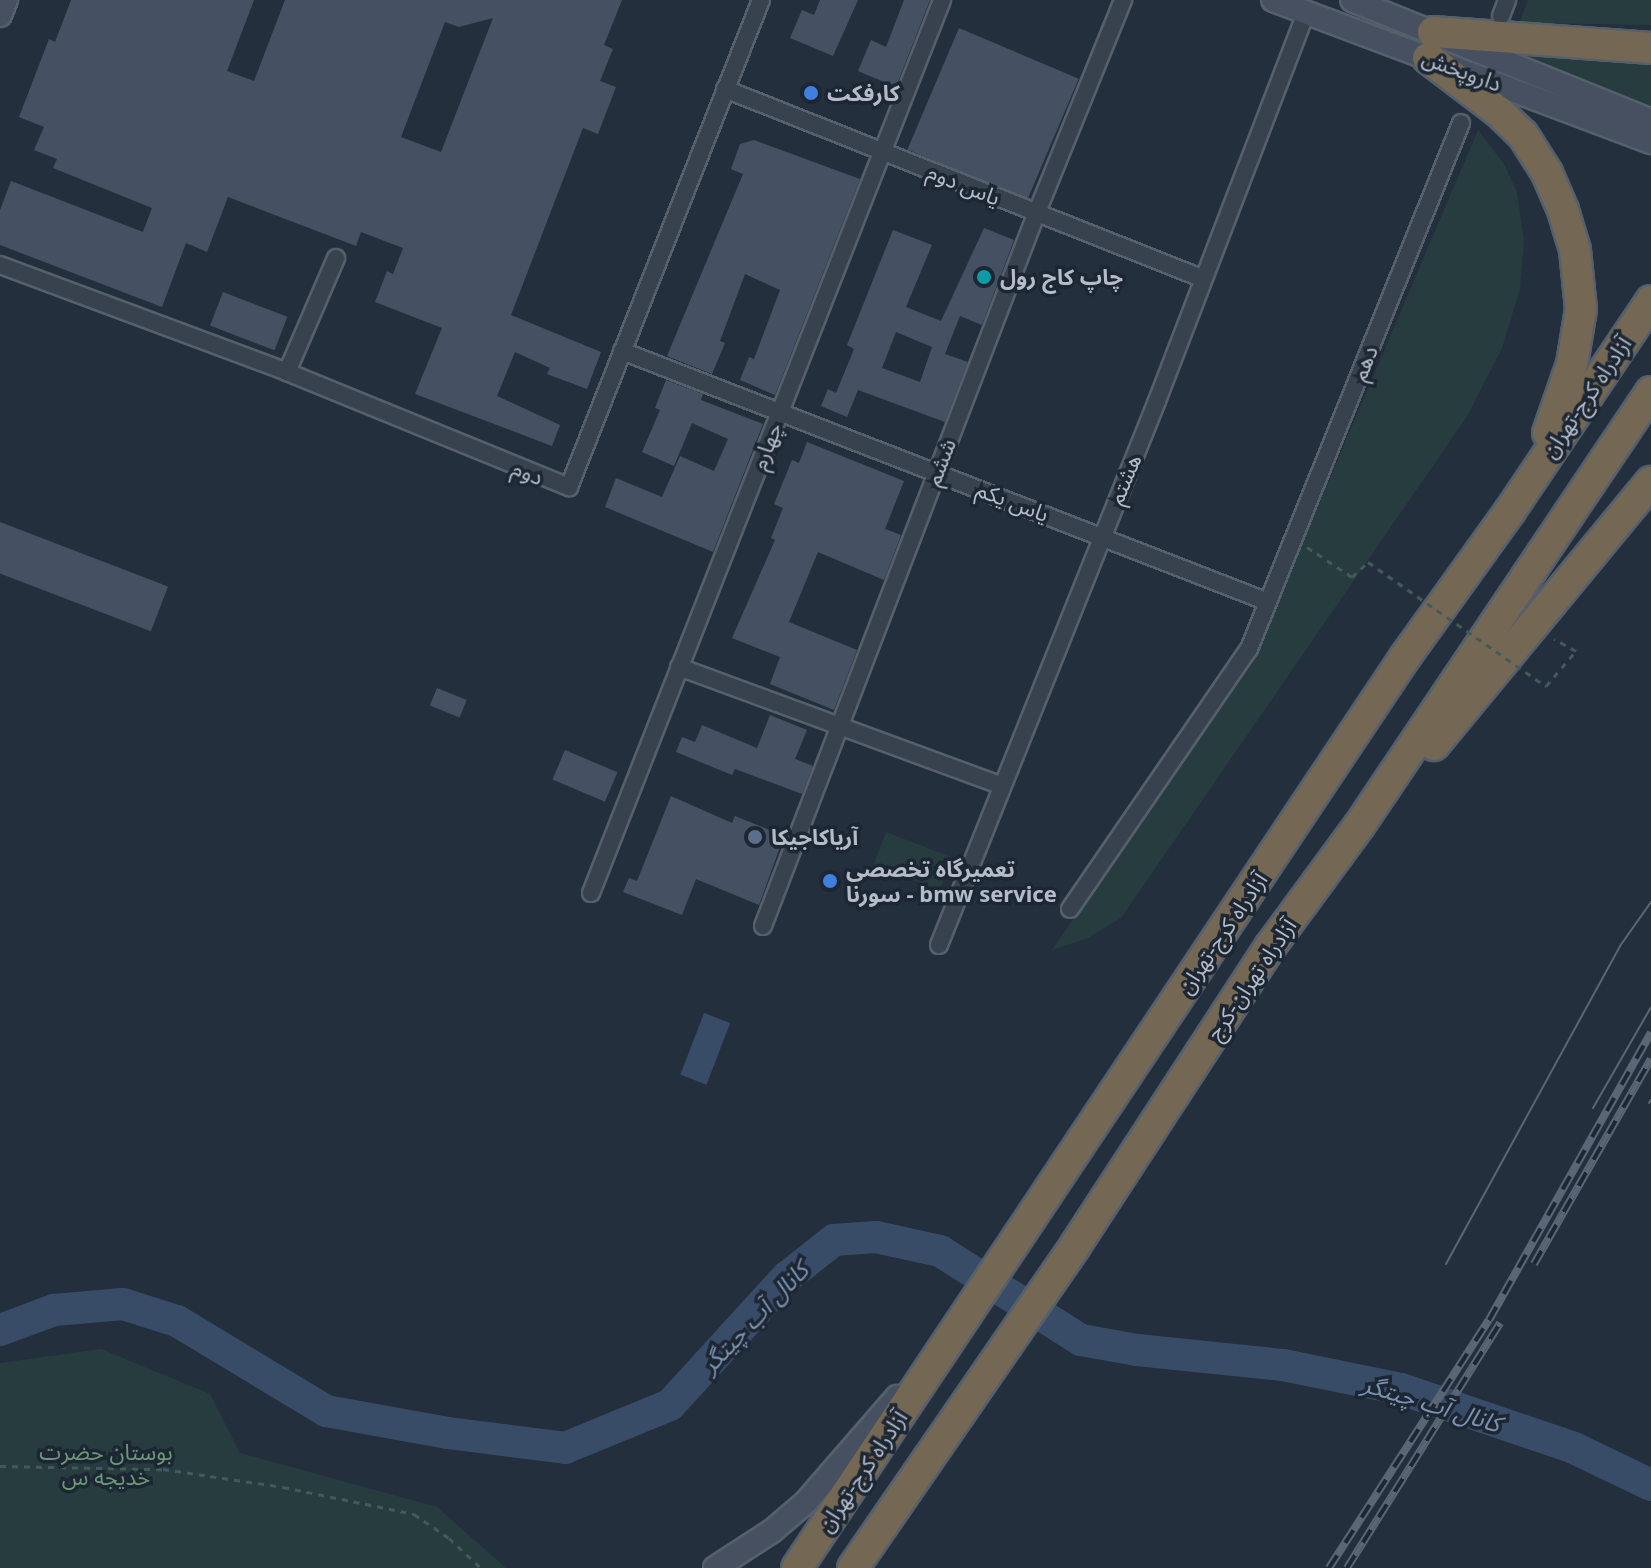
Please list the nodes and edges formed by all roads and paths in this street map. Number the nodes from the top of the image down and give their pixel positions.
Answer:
1 (6, 0) edge
2 (761, 0) edge
3 (942, 0) edge
4 (1123, 0) edge
5 (1273, 0) edge
6 (1352, 0) edge
7 (1507, 0) edge
8 (1306, 12) junction
9 (0, 15) edge
10 (1501, 16) dead end
11 (1430, 45) junction
12 (1651, 48) edge
13 (725, 89) junction
14 (1651, 121) edge
15 (1461, 123) dead end
16 (1651, 142) edge
17 (882, 151) junction
18 (1037, 212) junction
19 (336, 258) dead end
20 (0, 265) edge
21 (1204, 279) junction
22 (1651, 301) edge
23 (622, 351) junction
24 (287, 372) junction
25 (1651, 392) edge
26 (780, 410) junction
27 (936, 472) junction
28 (1651, 482) edge
29 (1510, 511) junction
30 (1100, 535) junction
31 (1294, 538) junction
32 (1268, 602) junction
33 (1576, 651) dead end
34 (679, 667) junction
35 (840, 726) junction
36 (1002, 786) junction
37 (1359, 826) junction
38 (591, 893) dead end
39 (1070, 909) dead end
40 (763, 926) dead end
41 (939, 945) dead end
42 (958, 1327) junction
43 (0, 1466) edge
44 (481, 1568) edge
45 (715, 1568) edge
46 (797, 1568) edge
47 (853, 1568) edge

1 - 9 street
2 - 13 street, دوم
3 - 17 street, چهارم
4 - 18 street, ششم
5 - 8 street, داروپخش
6 - 11 street, داروپخش
7 - 10 street
8 - 11 street, داروپخش
8 - 21 street, هشتم
11 - 12 highway
11 - 14 street, داروپخش
11 - 16 street, داروپخش
11 - 29 highway
13 - 17 street, یاس دوم
13 - 23 street, دوم
15 - 31 street, دهم
17 - 18 street, یاس دوم
17 - 26 street, چهارم
18 - 21 street, یاس دوم
18 - 27 street, ششم
19 - 24 street
20 - 24 street, دوم
21 - 30 street, هشتم
22 - 29 highway, آزادراه کرج-تهران
23 - 24 street, دوم
23 - 26 street, یاس یکم
25 - 37 highway, آزادراه تهران-کرج
26 - 27 street, یاس یکم
26 - 34 street, چهارم
27 - 30 street, یاس یکم
27 - 35 street, ششم
28 - 37 highway
29 - 42 highway, آزادراه کرج-تهران
30 - 32 street, یاس یکم
30 - 36 street, هشتم
31 - 32 street, دهم
31 - 33 path, bridge
32 - 39 street, دهم
34 - 35 street
34 - 38 street, چهارم
35 - 36 street
35 - 40 street, ششم
36 - 41 street, هشتم
37 - 47 highway, آزادراه تهران-کرج
42 - 45 street
42 - 46 highway, آزادراه کرج-تهران
43 - 44 path

